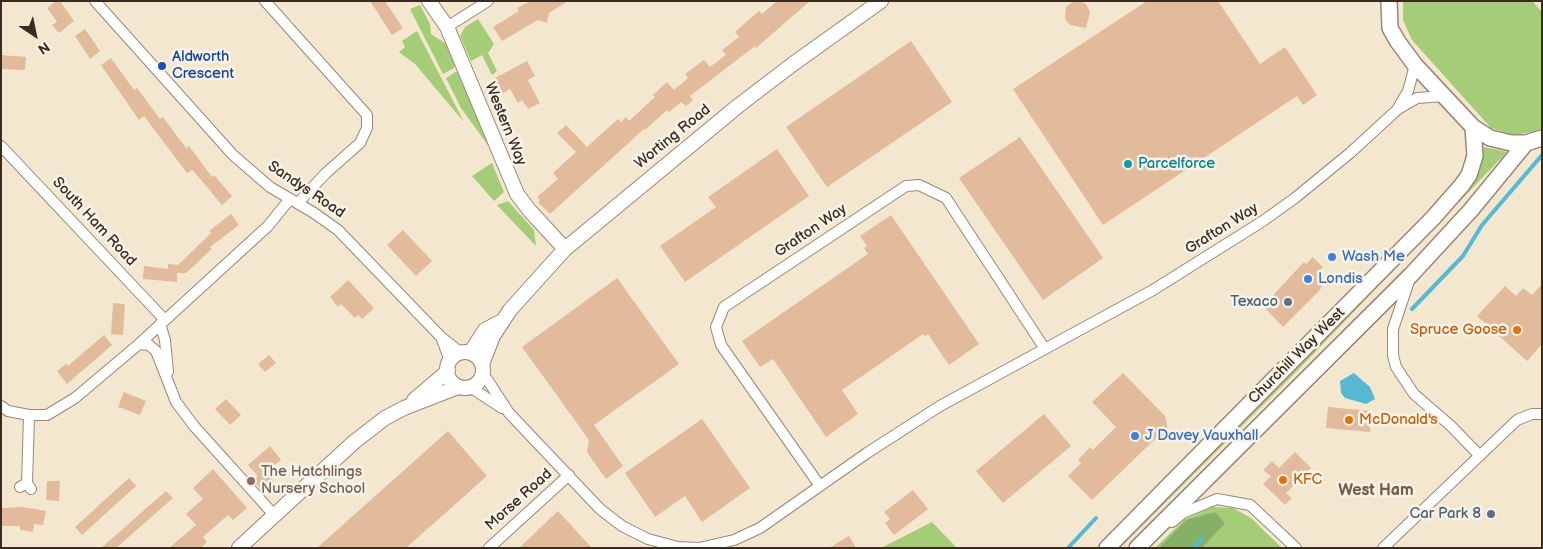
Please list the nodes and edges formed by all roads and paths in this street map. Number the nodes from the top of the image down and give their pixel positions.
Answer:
1 (94, 1) edge
2 (265, 1) edge
3 (429, 1) edge
4 (488, 1) edge
5 (881, 1) edge
6 (1386, 4) edge
7 (447, 27) junction
8 (1415, 65) junction
9 (1444, 96) junction
10 (1398, 109) junction
11 (1473, 127) junction
12 (1542, 138) edge
13 (1526, 143) junction
14 (1, 146) edge
15 (293, 201) junction
16 (565, 248) junction
17 (1411, 275) junction
18 (505, 320) junction
19 (162, 322) junction
20 (139, 344) junction
21 (1045, 349) junction
22 (457, 360) junction
23 (483, 369) junction
24 (169, 382) junction
25 (464, 387) junction
26 (1, 406) edge
27 (404, 408) junction
28 (509, 413) junction
29 (1542, 414) edge
30 (29, 415) junction
31 (1480, 456) junction
32 (569, 475) junction
33 (26, 486) dead end
34 (820, 486) junction
35 (275, 516) junction
36 (239, 548) edge
37 (489, 548) edge
38 (1107, 548) edge
39 (1139, 548) edge
40 (1296, 548) edge
41 (1383, 548) edge

1 - 15 street, Sandys Road
2 - 15 street
3 - 7 street, Western Way
4 - 7 street
5 - 16 street, Worting Road
6 - 8 main road
7 - 16 street, Western Way
8 - 9 main road
8 - 10 street, Grafton Way
9 - 10 street, Grafton Way
9 - 11 main road
10 - 21 street, Grafton Way
11 - 13 main road
11 - 38 main road, Churchill Way West
12 - 13 main road
13 - 17 main road, Churchill Way West
14 - 19 street, South Ham Road
15 - 19 street
15 - 22 street, Sandys Road
16 - 18 street, Worting Road
17 - 31 street
17 - 39 main road, Churchill Way West
18 - 22 street, Worting Road
18 - 23 street, Worting Road
19 - 20 street
19 - 24 street, South Ham Road
20 - 24 street, South Ham Road
20 - 30 street
21 - 34 street, Grafton Way
21 - 34 street, Grafton Way
22 - 23 street
22 - 25 street
22 - 27 street, Worting Road
23 - 25 street
23 - 28 street, Grafton Way
24 - 35 street, South Ham Road
25 - 27 street, Worting Road
25 - 28 street, Grafton Way
26 - 30 street
27 - 35 street, Worting Road
28 - 32 street, Grafton Way
29 - 31 street
30 - 33 street
31 - 41 street
32 - 34 street, Grafton Way
32 - 37 street, Morse Road
35 - 36 street, Worting Road
39 - 40 street

